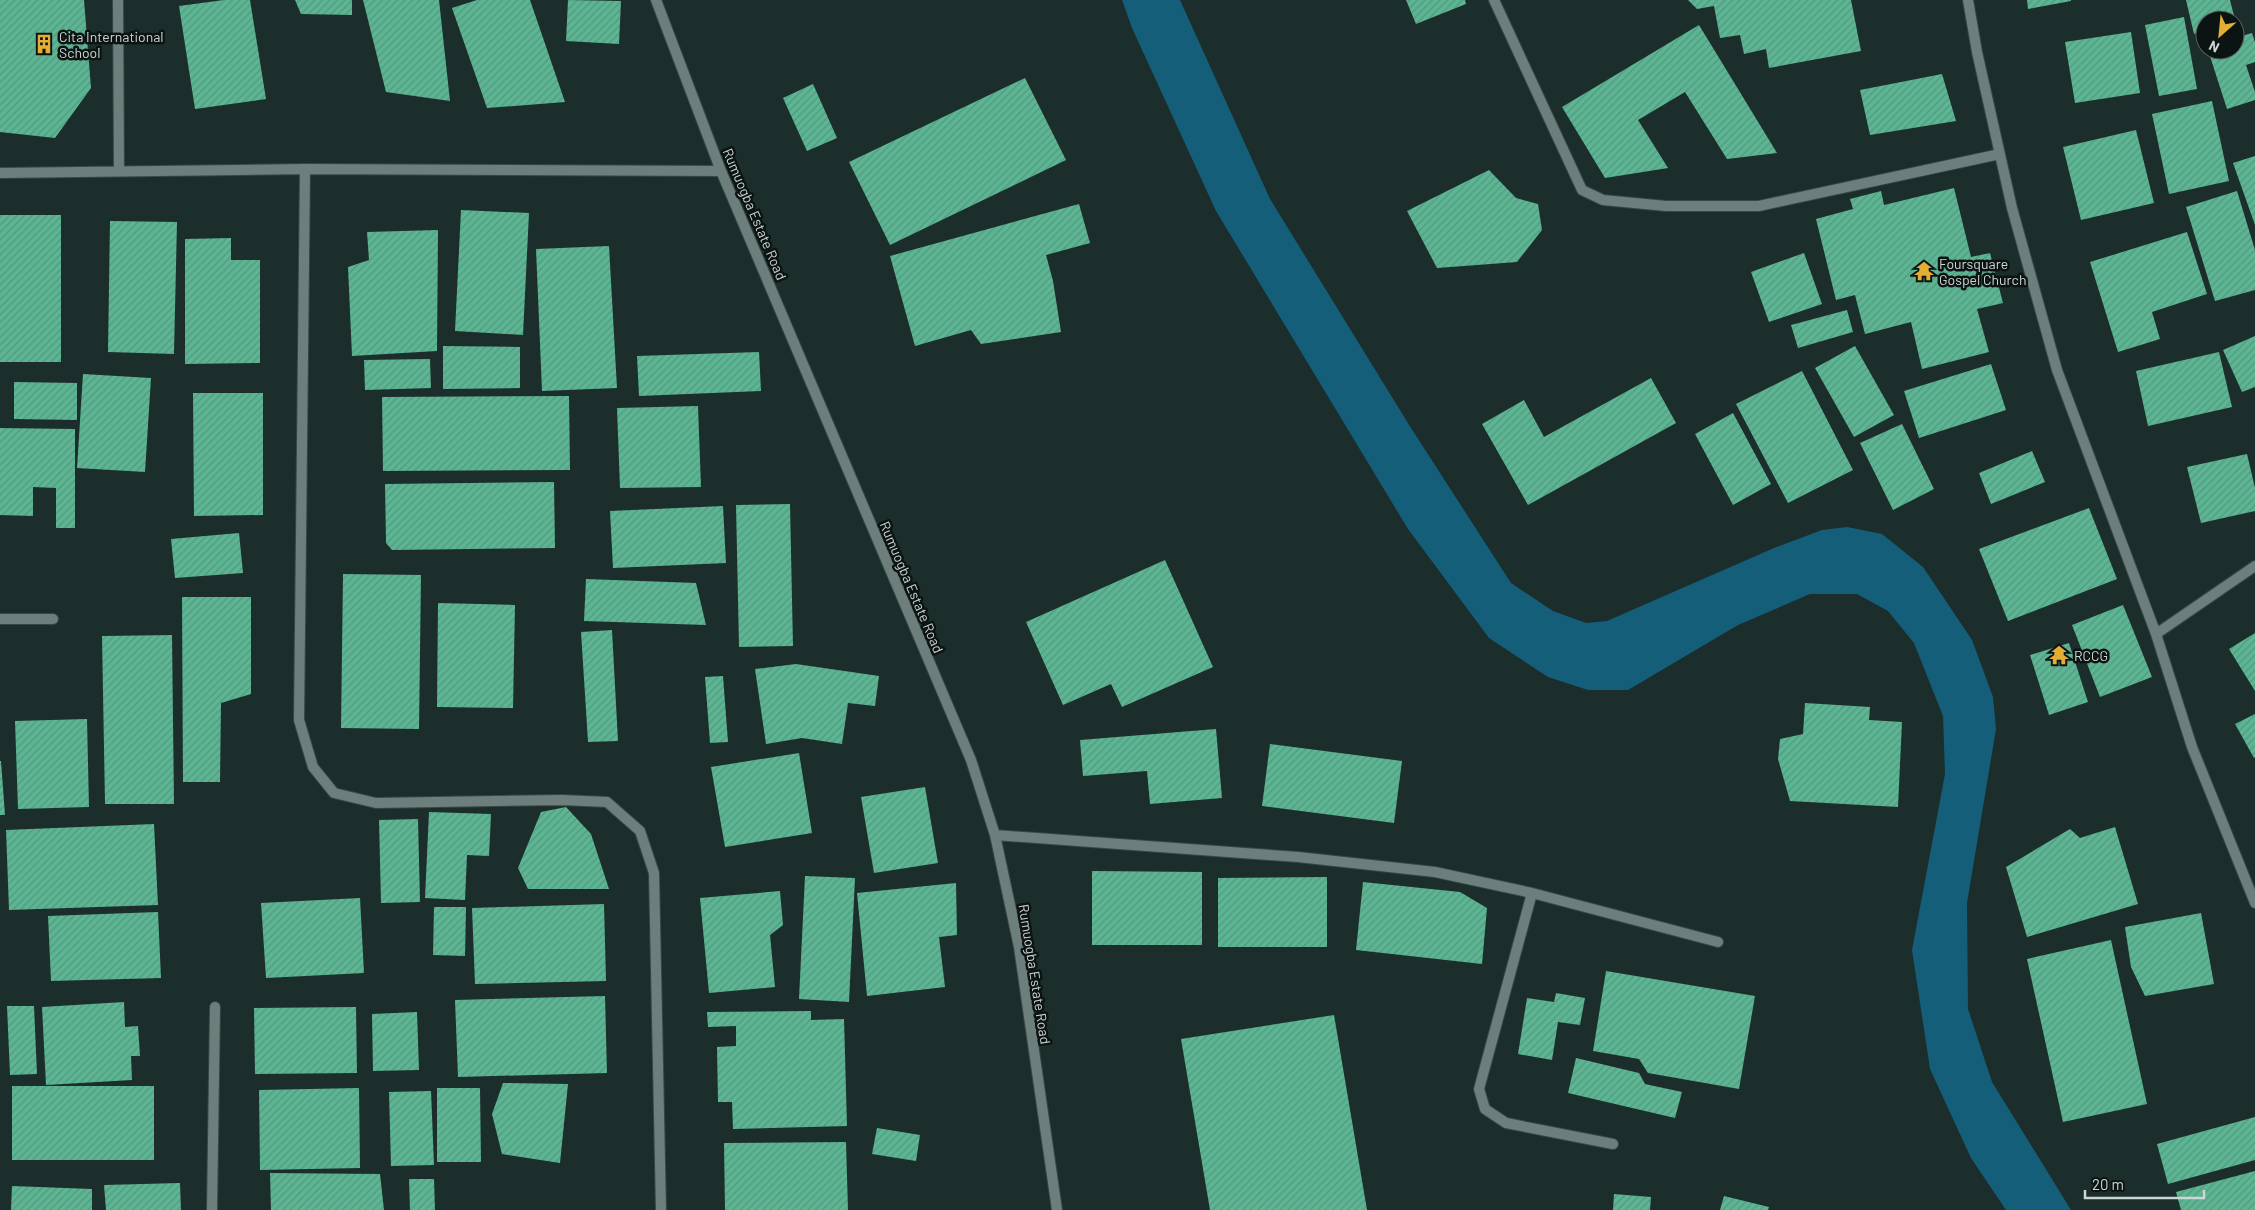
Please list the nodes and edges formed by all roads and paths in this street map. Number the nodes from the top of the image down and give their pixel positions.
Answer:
1 (118, 0) edge
2 (656, 0) edge
3 (1494, 0) edge
4 (1968, 0) edge
5 (2000, 154) junction
6 (305, 169) junction
7 (119, 171) junction
8 (721, 171) junction
9 (0, 173) edge
10 (2255, 566) edge
11 (0, 619) edge
12 (53, 619) dead end
13 (2156, 634) junction
14 (995, 835) junction
15 (1532, 893) junction
16 (2255, 903) edge
17 (1718, 942) dead end
18 (215, 1007) dead end
19 (1613, 1144) dead end
20 (212, 1210) edge
21 (661, 1210) edge
22 (1057, 1210) edge

1 - 7 street
2 - 8 street, Rumuogba Estate Road
3 - 5 street
4 - 5 street
5 - 13 street
6 - 7 street
6 - 8 street
6 - 21 street
7 - 9 street
8 - 14 street, Rumuogba Estate Road
10 - 13 street
11 - 12 street
13 - 16 street
14 - 15 street
14 - 22 street, Rumuogba Estate Road
15 - 17 street
15 - 19 street
18 - 20 street

